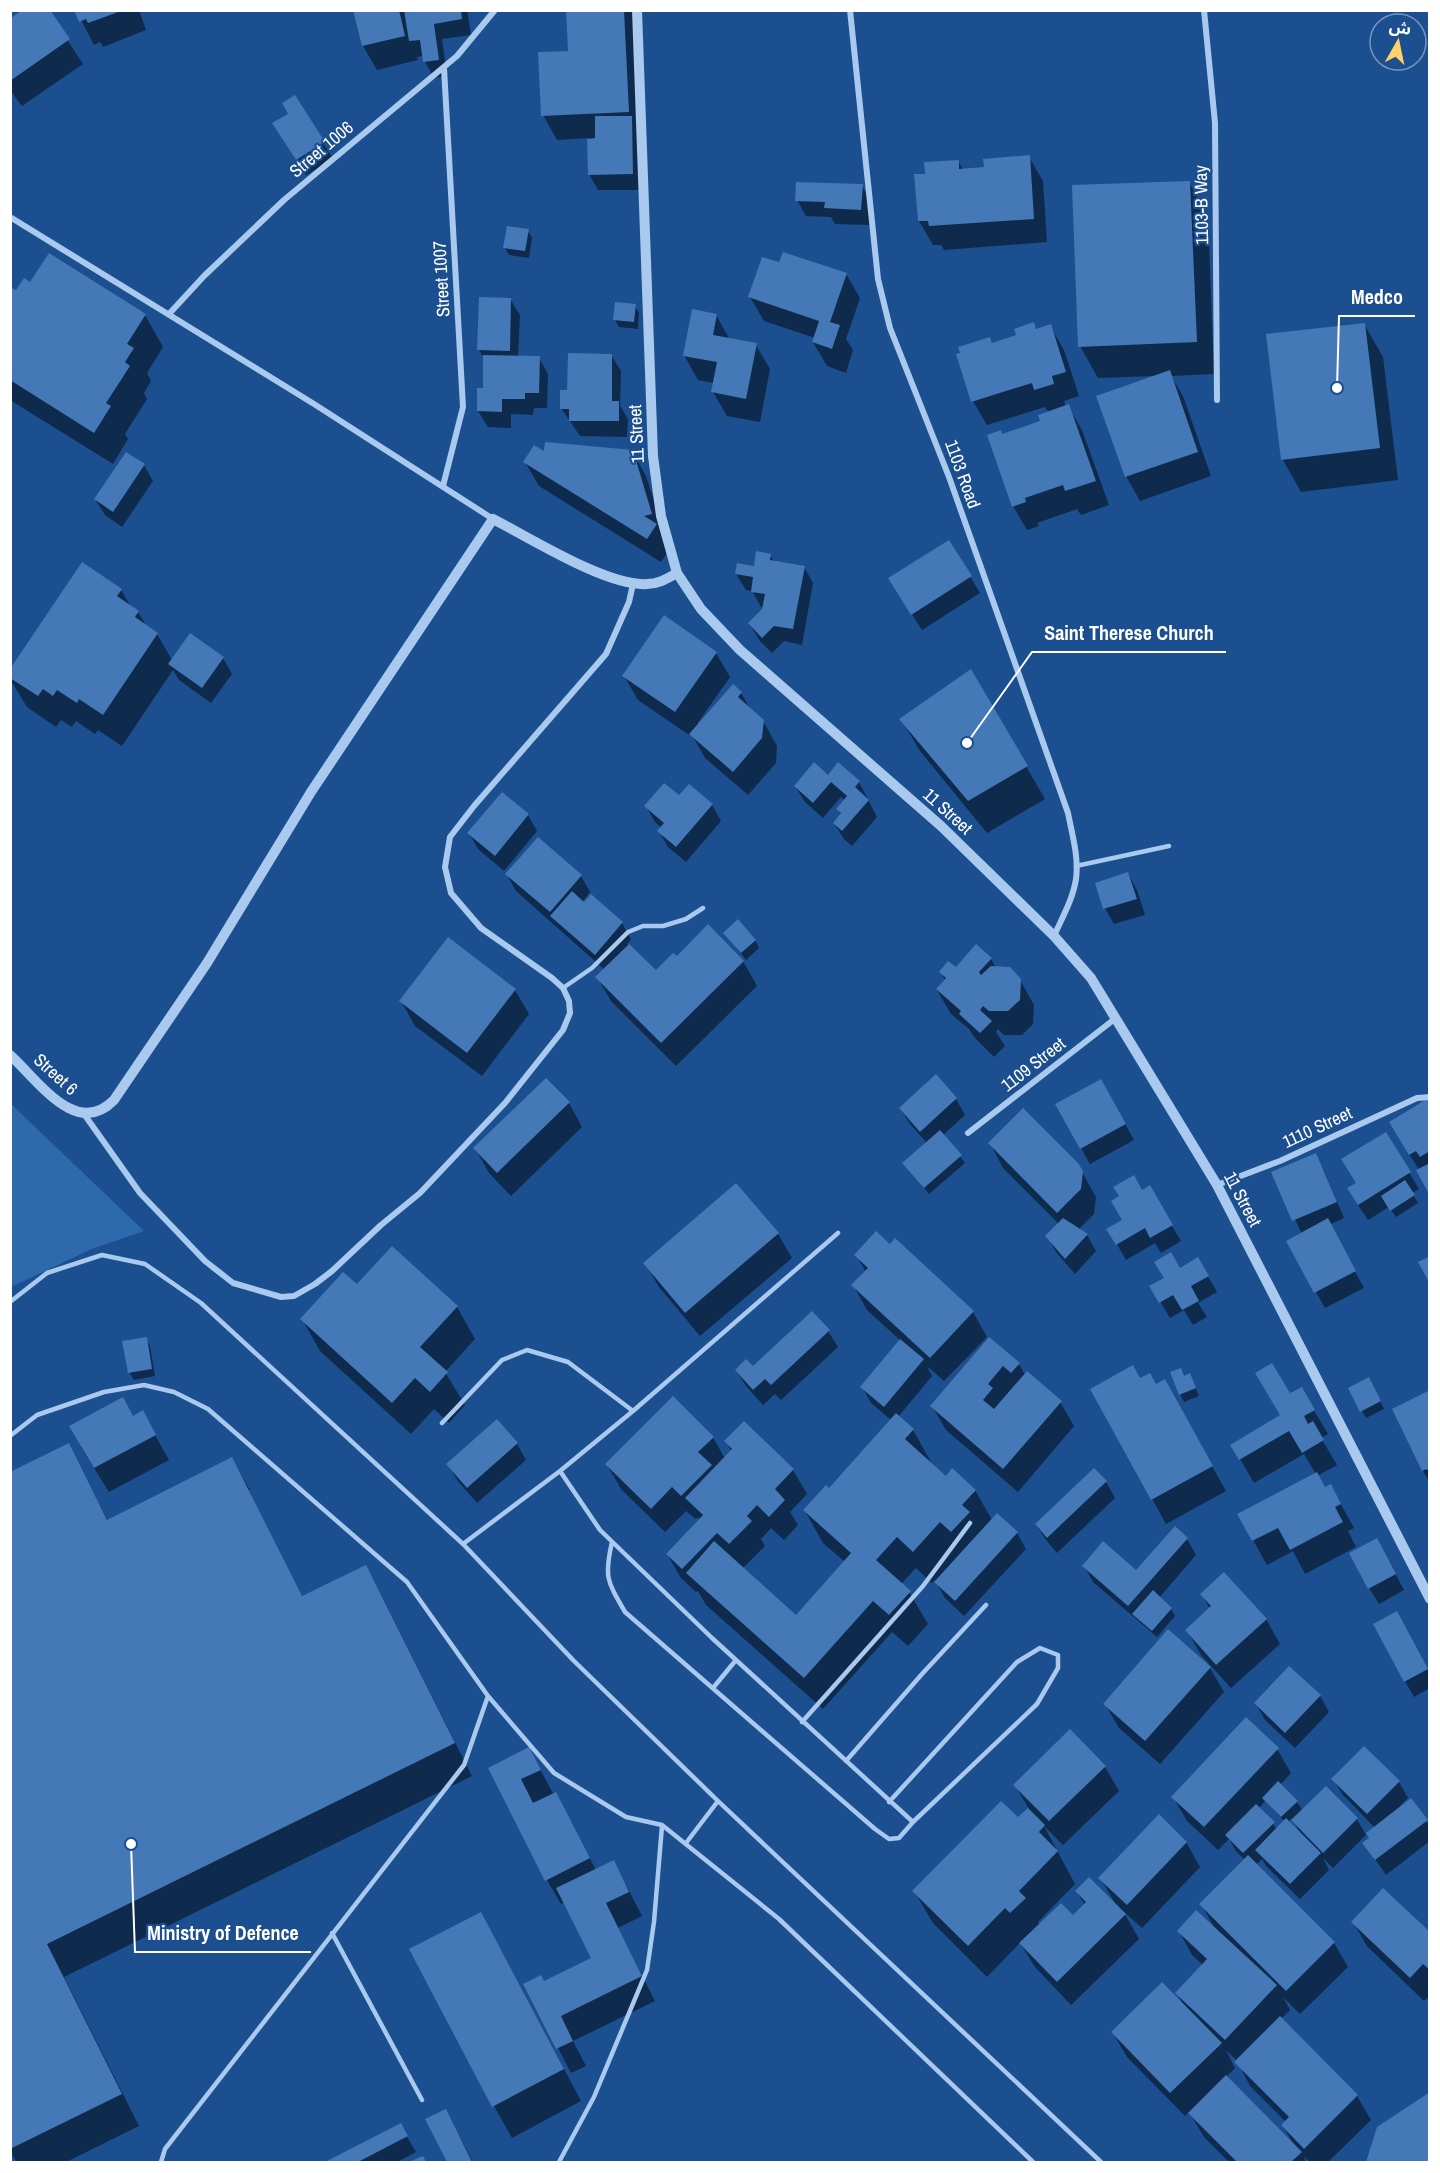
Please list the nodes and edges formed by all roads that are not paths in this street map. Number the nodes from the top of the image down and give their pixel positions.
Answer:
1 (495, 10) edge
2 (637, 10) edge
3 (850, 10) edge
4 (1204, 10) edge
5 (444, 68) junction
6 (10, 218) edge
7 (169, 314) junction
8 (1217, 400) dead end
9 (443, 486) junction
10 (493, 519) junction
11 (678, 573) junction
12 (633, 584) junction
13 (1169, 846) dead end
14 (1076, 866) junction
15 (703, 908) dead end
16 (1054, 936) junction
17 (563, 988) junction
18 (1116, 1018) junction
19 (10, 1055) edge
20 (1430, 1097) edge
21 (84, 1114) junction
22 (968, 1133) dead end
23 (1217, 1185) junction
24 (838, 1233) dead end
25 (10, 1302) edge
26 (633, 1412) junction
27 (442, 1423) dead end
28 (10, 1436) edge
29 (560, 1472) junction
30 (970, 1523) dead end
31 (612, 1542) junction
32 (463, 1544) junction
33 (1430, 1599) edge
34 (986, 1605) dead end
35 (736, 1660) junction
36 (713, 1689) junction
37 (488, 1696) junction
38 (802, 1722) junction
39 (846, 1761) junction
40 (718, 1802) junction
41 (889, 1802) junction
42 (913, 1822) junction
43 (662, 1825) junction
44 (686, 1843) junction
45 (332, 1934) junction
46 (422, 2100) dead end
47 (161, 2163) edge
48 (559, 2163) edge
49 (1033, 2163) edge
50 (1101, 2163) edge

1 - 5 street, Street 1006
2 - 11 street, 11 Street
3 - 14 street, 1103 Road
4 - 8 street, 1103-B Way
5 - 7 street, Street 1006
5 - 9 street, Street 1007
6 - 7 street
7 - 9 street
9 - 10 street
10 - 12 street
10 - 21 street, Street 6
11 - 12 street
11 - 16 street, 11 Street
12 - 17 street
13 - 14 lane
14 - 16 street, 1103 Road
15 - 17 lane
16 - 18 street, 11 Street
17 - 21 street
18 - 22 street, 1109 Street
18 - 23 street, 11 Street
19 - 21 street, Street 6
20 - 23 street, 1110 Street
23 - 33 street, 11 Street
24 - 26 lane
25 - 32 lane
26 - 27 lane
26 - 29 lane
28 - 37 lane
29 - 31 lane
29 - 32 lane
30 - 38 lane
31 - 35 lane
31 - 36 lane
32 - 40 lane
34 - 39 lane
35 - 36 lane
35 - 38 lane
36 - 42 lane
37 - 43 lane
37 - 45 lane
38 - 39 lane
39 - 41 lane
40 - 44 lane
40 - 50 lane
41 - 42 lane
41 - 42 lane
43 - 44 lane
43 - 48 lane
44 - 49 lane
45 - 46 lane
45 - 47 lane

